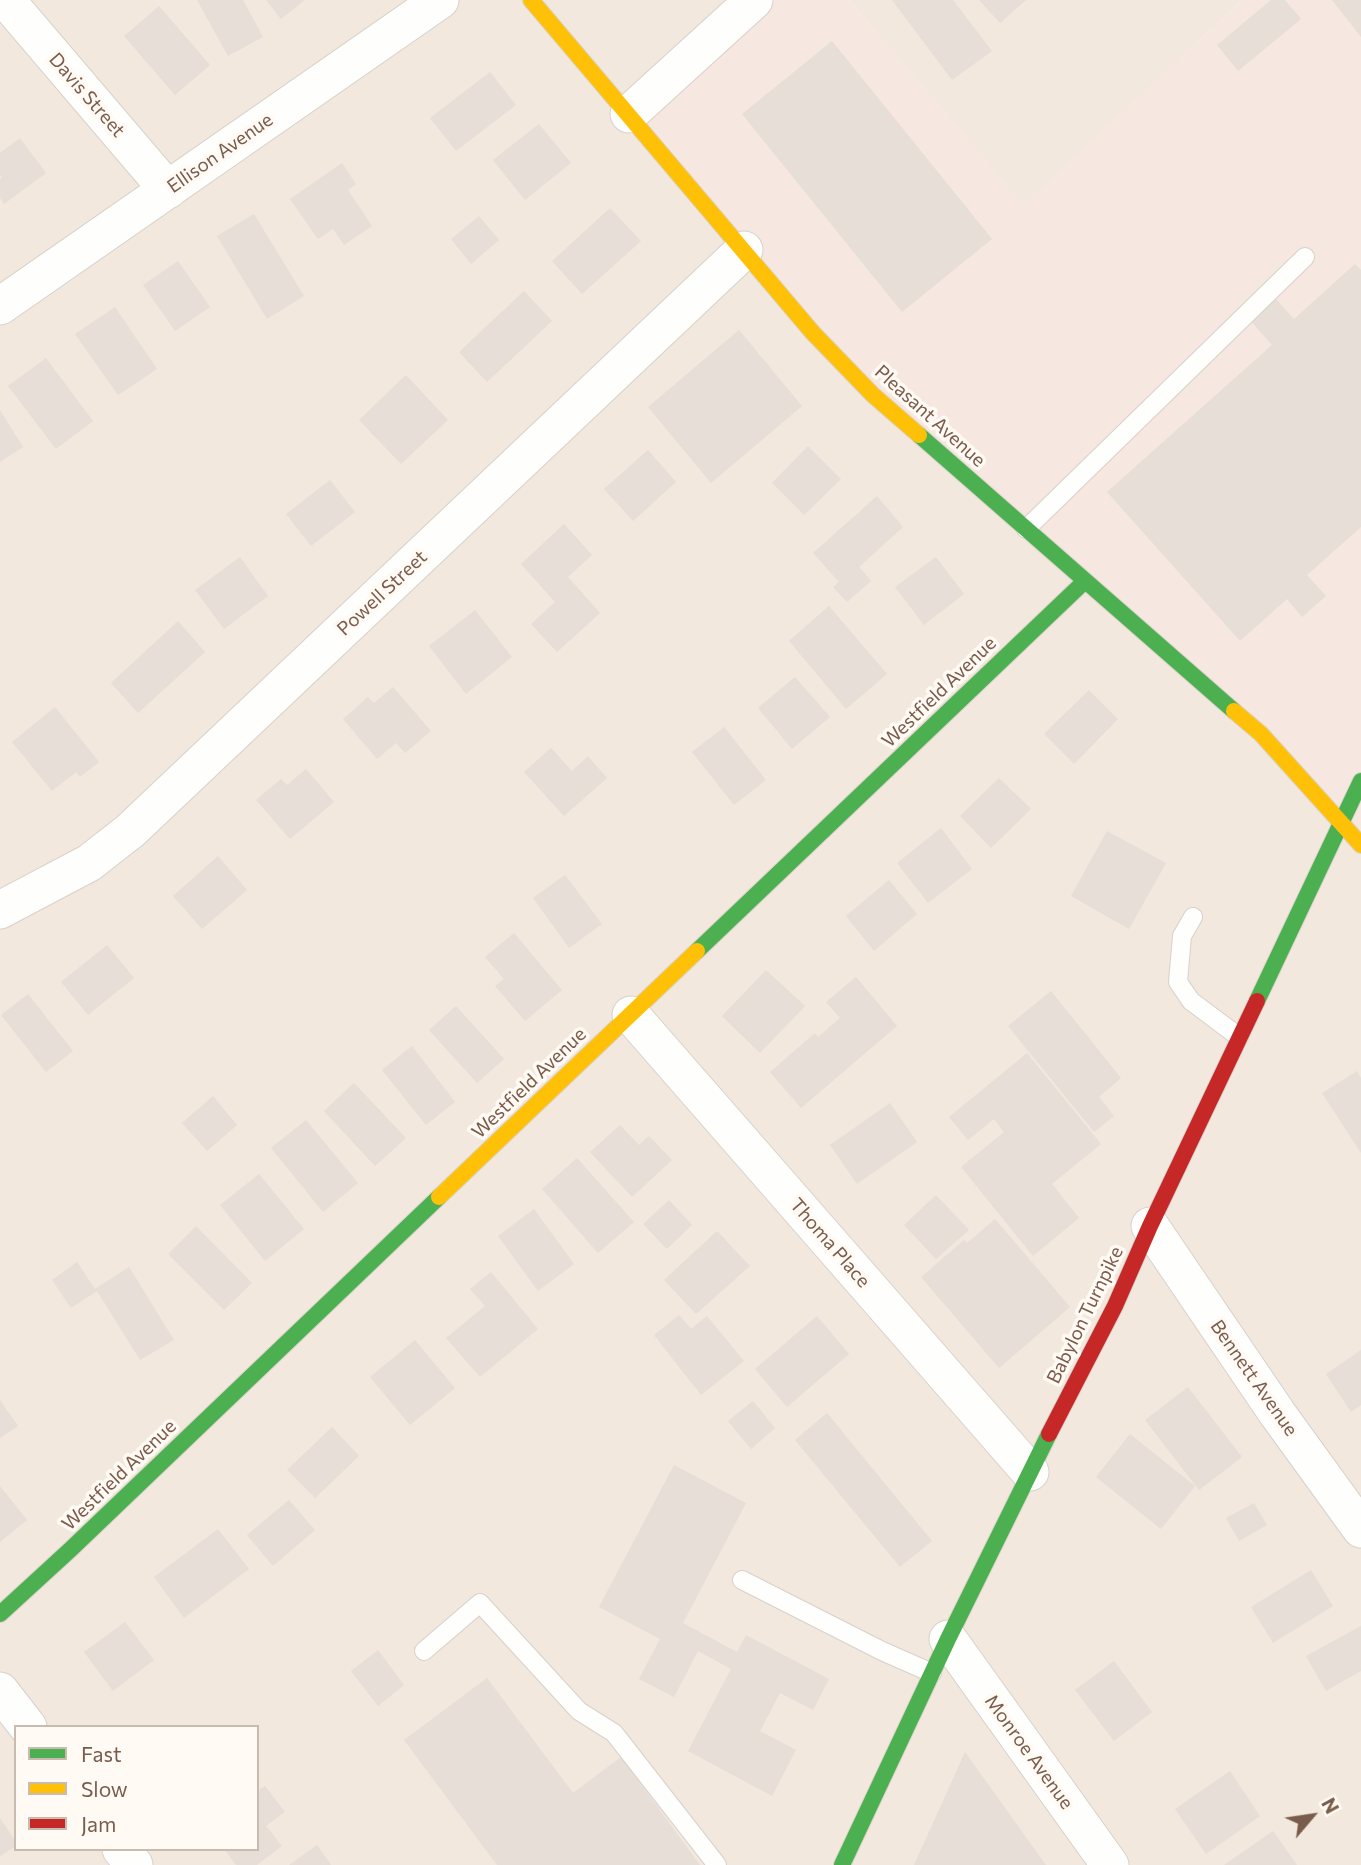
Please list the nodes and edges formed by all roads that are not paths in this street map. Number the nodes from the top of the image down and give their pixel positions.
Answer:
1 (6, 0) edge
2 (440, 0) edge
3 (531, 0) edge
4 (754, 0) edge
5 (629, 114) junction
6 (168, 190) junction
7 (744, 250) junction
8 (1305, 257) dead end
9 (0, 306) edge
10 (1026, 529) junction
11 (1085, 581) junction
12 (1361, 781) edge
13 (1341, 822) junction
14 (1361, 845) edge
15 (0, 911) edge
16 (1193, 917) dead end
17 (631, 1015) junction
18 (1239, 1037) junction
19 (1150, 1226) junction
20 (1030, 1472) junction
21 (1361, 1529) edge
22 (742, 1580) dead end
23 (0, 1614) edge
24 (948, 1639) junction
25 (424, 1651) dead end
26 (932, 1673) junction
27 (0, 1691) edge
28 (26, 1725) edge
29 (123, 1851) edge
30 (134, 1865) edge
31 (718, 1865) edge
32 (842, 1865) edge
33 (1110, 1865) edge

1 - 6 street, Davis Street
2 - 6 street, Ellison Avenue
3 - 5 street, Pleasant Avenue
4 - 5 street
5 - 7 street, Pleasant Avenue
6 - 9 street, Ellison Avenue
7 - 10 street, Pleasant Avenue
7 - 15 street, Powell Street
8 - 10 lane
10 - 11 street, Pleasant Avenue
11 - 13 street, Pleasant Avenue
11 - 17 street, Westfield Avenue
12 - 13 street, Babylon Turnpike
13 - 14 street, Pleasant Avenue
13 - 18 street, Babylon Turnpike
16 - 18 lane
17 - 20 street, Thoma Place
17 - 23 street, Westfield Avenue
18 - 19 street, Babylon Turnpike
19 - 20 street, Babylon Turnpike
19 - 21 street, Bennett Avenue
20 - 24 street, Babylon Turnpike
22 - 26 lane
24 - 26 street, Babylon Turnpike
24 - 33 street, Monroe Avenue
25 - 31 lane
26 - 32 street, Babylon Turnpike
27 - 28 street
29 - 30 street

